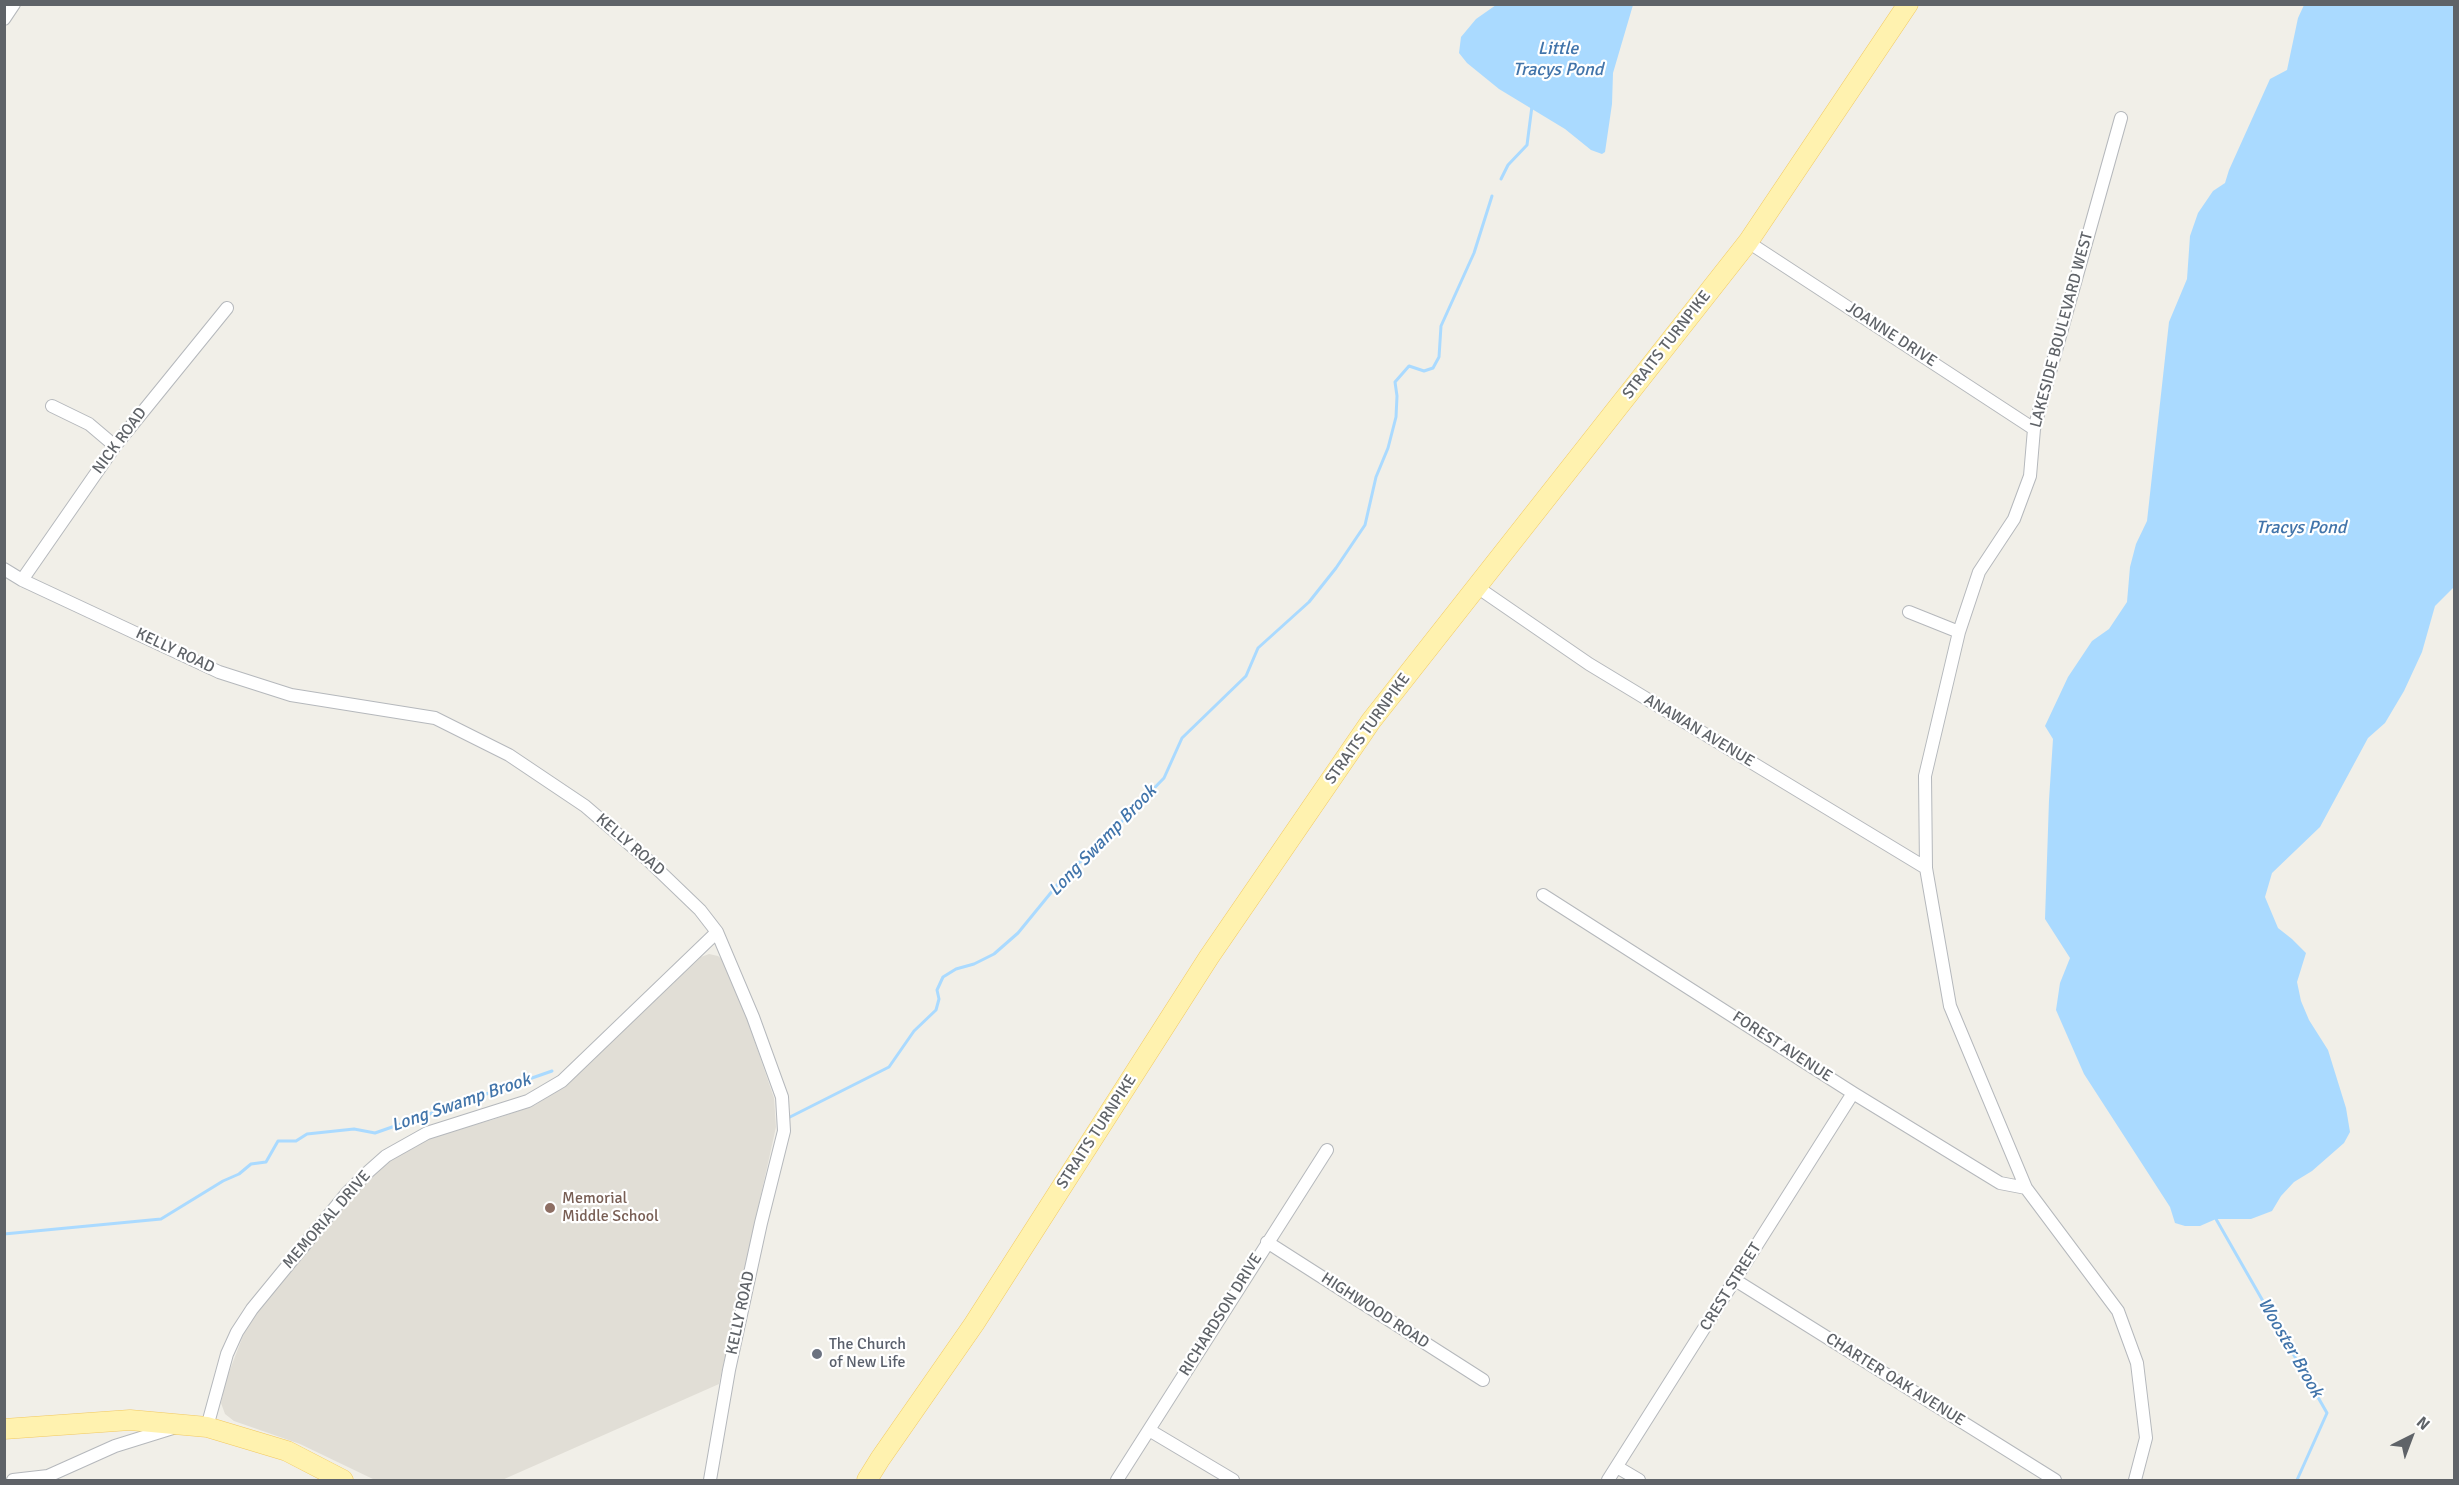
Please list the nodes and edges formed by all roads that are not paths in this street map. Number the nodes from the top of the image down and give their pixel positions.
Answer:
1 (14, 4) edge
2 (1908, 4) edge
3 (4, 19) edge
4 (2121, 118) dead end
5 (1748, 242) junction
6 (227, 308) dead end
7 (52, 406) dead end
8 (2034, 429) junction
9 (115, 446) junction
10 (4, 569) edge
11 (22, 579) junction
12 (1477, 587) junction
13 (1909, 612) dead end
14 (1959, 632) junction
15 (1926, 868) junction
16 (1543, 895) dead end
17 (717, 932) junction
18 (1853, 1093) junction
19 (1327, 1150) dead end
20 (2026, 1188) junction
21 (1267, 1242) junction
22 (1735, 1280) junction
23 (1483, 1380) dead end
24 (183, 1424) junction
25 (207, 1427) junction
26 (4, 1429) edge
27 (1149, 1430) junction
28 (1617, 1467) junction
29 (14, 1480) edge
30 (343, 1480) edge
31 (710, 1480) edge
32 (867, 1480) edge
33 (1117, 1480) edge
34 (1233, 1480) edge
35 (1608, 1480) edge
36 (1639, 1480) edge
37 (2055, 1480) edge
38 (2134, 1480) edge

1 - 3 street
2 - 5 main road, STRAITS TURNPIKE
4 - 8 street, LAKESIDE BOULEVARD WEST
5 - 8 street, JOANNE DRIVE
5 - 12 main road, STRAITS TURNPIKE
6 - 9 street, NICK ROAD
7 - 9 street
8 - 14 street, LAKESIDE BOULEVARD WEST
9 - 11 street, NICK ROAD
10 - 11 street, KELLY ROAD
11 - 17 street, KELLY ROAD
12 - 15 street, ANAWAN AVENUE
12 - 32 main road, STRAITS TURNPIKE
13 - 14 street
14 - 15 street, LAKESIDE BOULEVARD WEST
15 - 20 street, LAKESIDE BOULEVARD WEST
16 - 18 street, FOREST AVENUE
17 - 25 street, MEMORIAL DRIVE
17 - 31 street, KELLY ROAD
18 - 20 street, FOREST AVENUE
18 - 22 street, CREST STREET
19 - 21 street, RICHARDSON DRIVE
20 - 38 street, LAKESIDE BOULEVARD WEST
21 - 23 street, HIGHWOOD ROAD
21 - 27 street, RICHARDSON DRIVE
22 - 28 street, CREST STREET
22 - 37 street, CHARTER OAK AVENUE
24 - 25 main road
24 - 26 main road
24 - 29 street
25 - 30 main road
27 - 33 street, RICHARDSON DRIVE
27 - 34 street
28 - 35 street, CREST STREET
28 - 36 street

